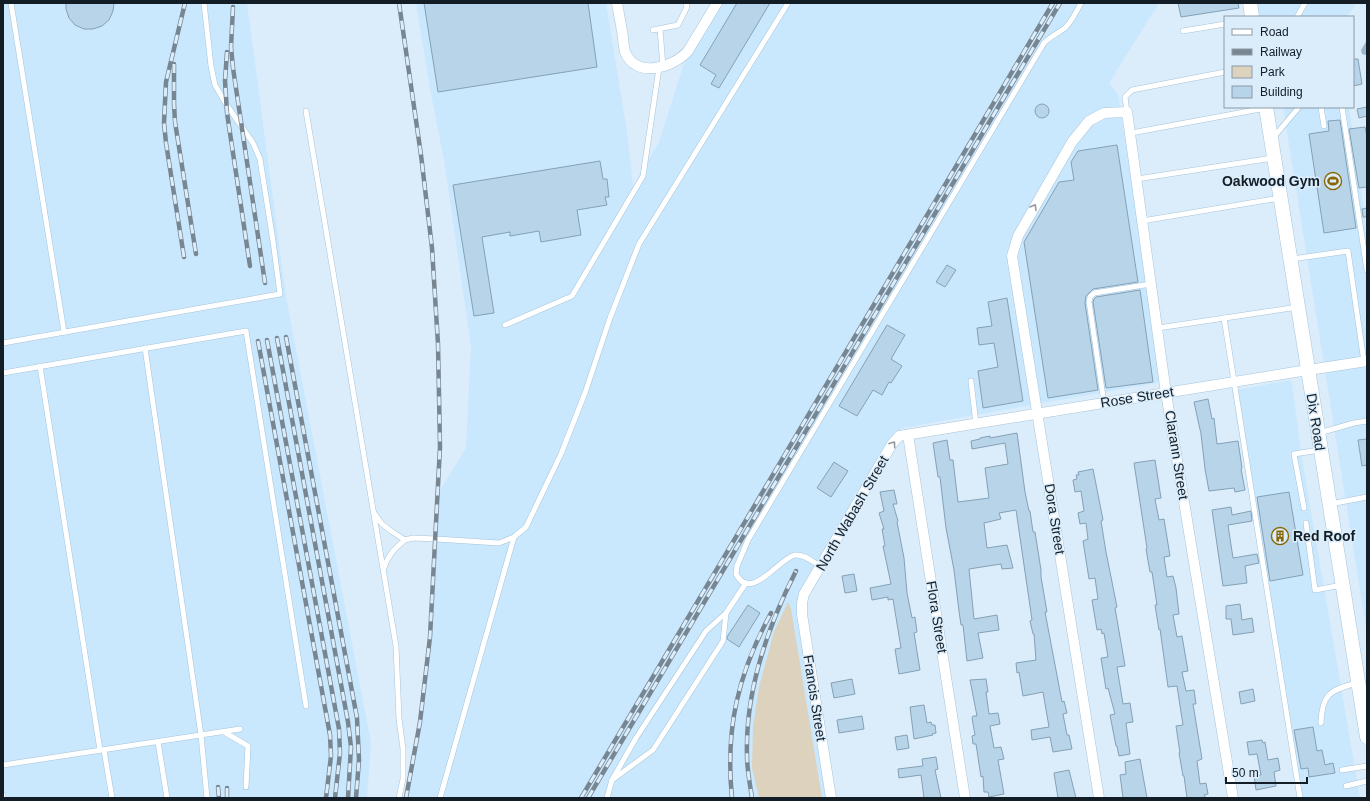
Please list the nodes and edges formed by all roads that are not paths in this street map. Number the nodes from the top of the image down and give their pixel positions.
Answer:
1 (11, 3) edge
2 (204, 3) edge
3 (617, 3) edge
4 (686, 3) edge
5 (716, 3) edge
6 (788, 3) edge
7 (1081, 3) edge
8 (1250, 3) edge
9 (1305, 3) edge
10 (1252, 16) edge
11 (1298, 16) edge
12 (1224, 24) edge
13 (660, 29) junction
14 (653, 30) dead end
15 (1183, 31) dead end
16 (661, 67) junction
17 (1224, 72) edge
18 (1262, 108) edge
19 (1267, 108) edge
20 (1298, 108) edge
21 (1322, 108) edge
22 (1342, 108) edge
23 (306, 111) dead end
24 (1127, 112) junction
25 (1324, 126) dead end
26 (1131, 133) junction
27 (1271, 140) junction
28 (1274, 157) junction
29 (1137, 179) junction
30 (1281, 198) junction
31 (1142, 221) junction
32 (1291, 259) junction
33 (1367, 270) edge
34 (1151, 284) junction
35 (1298, 307) junction
36 (1224, 318) junction
37 (505, 325) dead end
38 (1158, 328) junction
39 (64, 332) junction
40 (3, 343) edge
41 (145, 348) junction
42 (1365, 362) edge
43 (40, 366) junction
44 (1308, 370) junction
45 (3, 373) edge
46 (971, 381) dead end
47 (1234, 382) junction
48 (1166, 393) junction
49 (1104, 403) junction
50 (1038, 413) junction
51 (1367, 421) edge
52 (976, 424) junction
53 (1318, 434) junction
54 (908, 435) junction
55 (1321, 450) junction
56 (1367, 497) edge
57 (1329, 504) junction
58 (1304, 508) dead end
59 (374, 513) junction
60 (1306, 523) dead end
61 (514, 537) junction
62 (405, 540) junction
63 (820, 566) junction
64 (383, 569) junction
65 (746, 584) junction
66 (1342, 584) junction
67 (803, 599) joint
68 (726, 613) junction
69 (1358, 683) junction
70 (1364, 698) edge
71 (306, 706) dead end
72 (1321, 723) dead end
73 (240, 730) dead end
74 (223, 732) junction
75 (201, 735) junction
76 (1367, 737) edge
77 (158, 742) junction
78 (102, 750) junction
79 (3, 765) edge
80 (1367, 766) edge
81 (1342, 770) dead end
82 (612, 780) junction
83 (1367, 781) edge
84 (1346, 786) dead end
85 (246, 787) dead end
86 (112, 798) edge
87 (167, 798) edge
88 (207, 798) edge
89 (399, 798) edge
90 (440, 798) edge
91 (607, 798) edge
92 (831, 798) edge
93 (965, 798) edge
94 (1099, 798) edge
95 (1233, 798) edge
96 (1300, 798) edge

1 - 39 lane
2 - 39 lane
3 - 16 street
4 - 13 lane
5 - 16 street
6 - 61 lane
7 - 65 lane
8 - 10 main road
9 - 11 lane
12 - 15 lane
13 - 14 lane
13 - 16 lane
16 - 37 lane
17 - 24 lane
18 - 26 lane
19 - 27 main road, Dix Road
20 - 27 lane
21 - 25 lane
22 - 33 lane
23 - 59 lane
24 - 26 street, Clarann Street
50 -> 24 street, Dora Street
26 - 29 street, Clarann Street
27 - 28 main road, Dix Road
28 - 29 lane
28 - 30 main road, Dix Road
29 - 31 street, Clarann Street
30 - 31 lane
30 - 32 main road, Dix Road
31 - 34 street, Clarann Street
32 - 35 main road, Dix Road
32 - 42 lane
34 - 38 street, Clarann Street
34 - 49 lane
35 - 36 lane
35 - 44 main road, Dix Road
36 - 38 lane
36 - 47 lane
38 - 48 street, Clarann Street
39 - 40 lane
41 - 43 lane
41 - 71 lane
41 - 75 lane
42 - 44 street, Rose Street
43 - 45 lane
43 - 78 lane
44 - 47 street, Rose Street
44 - 53 main road, Dix Road
46 - 52 lane
47 - 48 street, Rose Street
47 - 96 lane
48 - 49 street, Rose Street
48 - 95 street, Clarann Street
49 - 50 street, Rose Street
50 - 52 street, Rose Street
50 - 94 street, Dora Street
51 - 53 lane
52 - 54 street, Rose Street
53 - 55 main road, Dix Road
63 -> 54 street, North Wabash Street
54 - 93 street, Flora Street
55 - 57 main road, Dix Road
55 - 58 lane
56 - 57 lane
57 - 66 main road, Dix Road
59 - 62 lane
59 - 64 lane
60 - 66 lane
61 - 62 lane
61 - 90 lane
62 - 64 lane
63 - 65 lane
63 - 67 street, North Wabash Street
64 - 89 lane
65 - 68 lane
66 - 69 main road, Dix Road
67 - 92 street, Francis Street
68 - 82 lane
68 - 82 lane
69 - 70 main road, Dix Road
69 - 72 lane
70 - 76 main road, Dix Road
73 - 74 lane
74 - 75 lane
74 - 85 lane
75 - 77 lane
75 - 88 lane
77 - 78 lane
77 - 87 lane
78 - 79 lane
78 - 86 lane
80 - 81 lane
82 - 91 lane
83 - 84 lane

